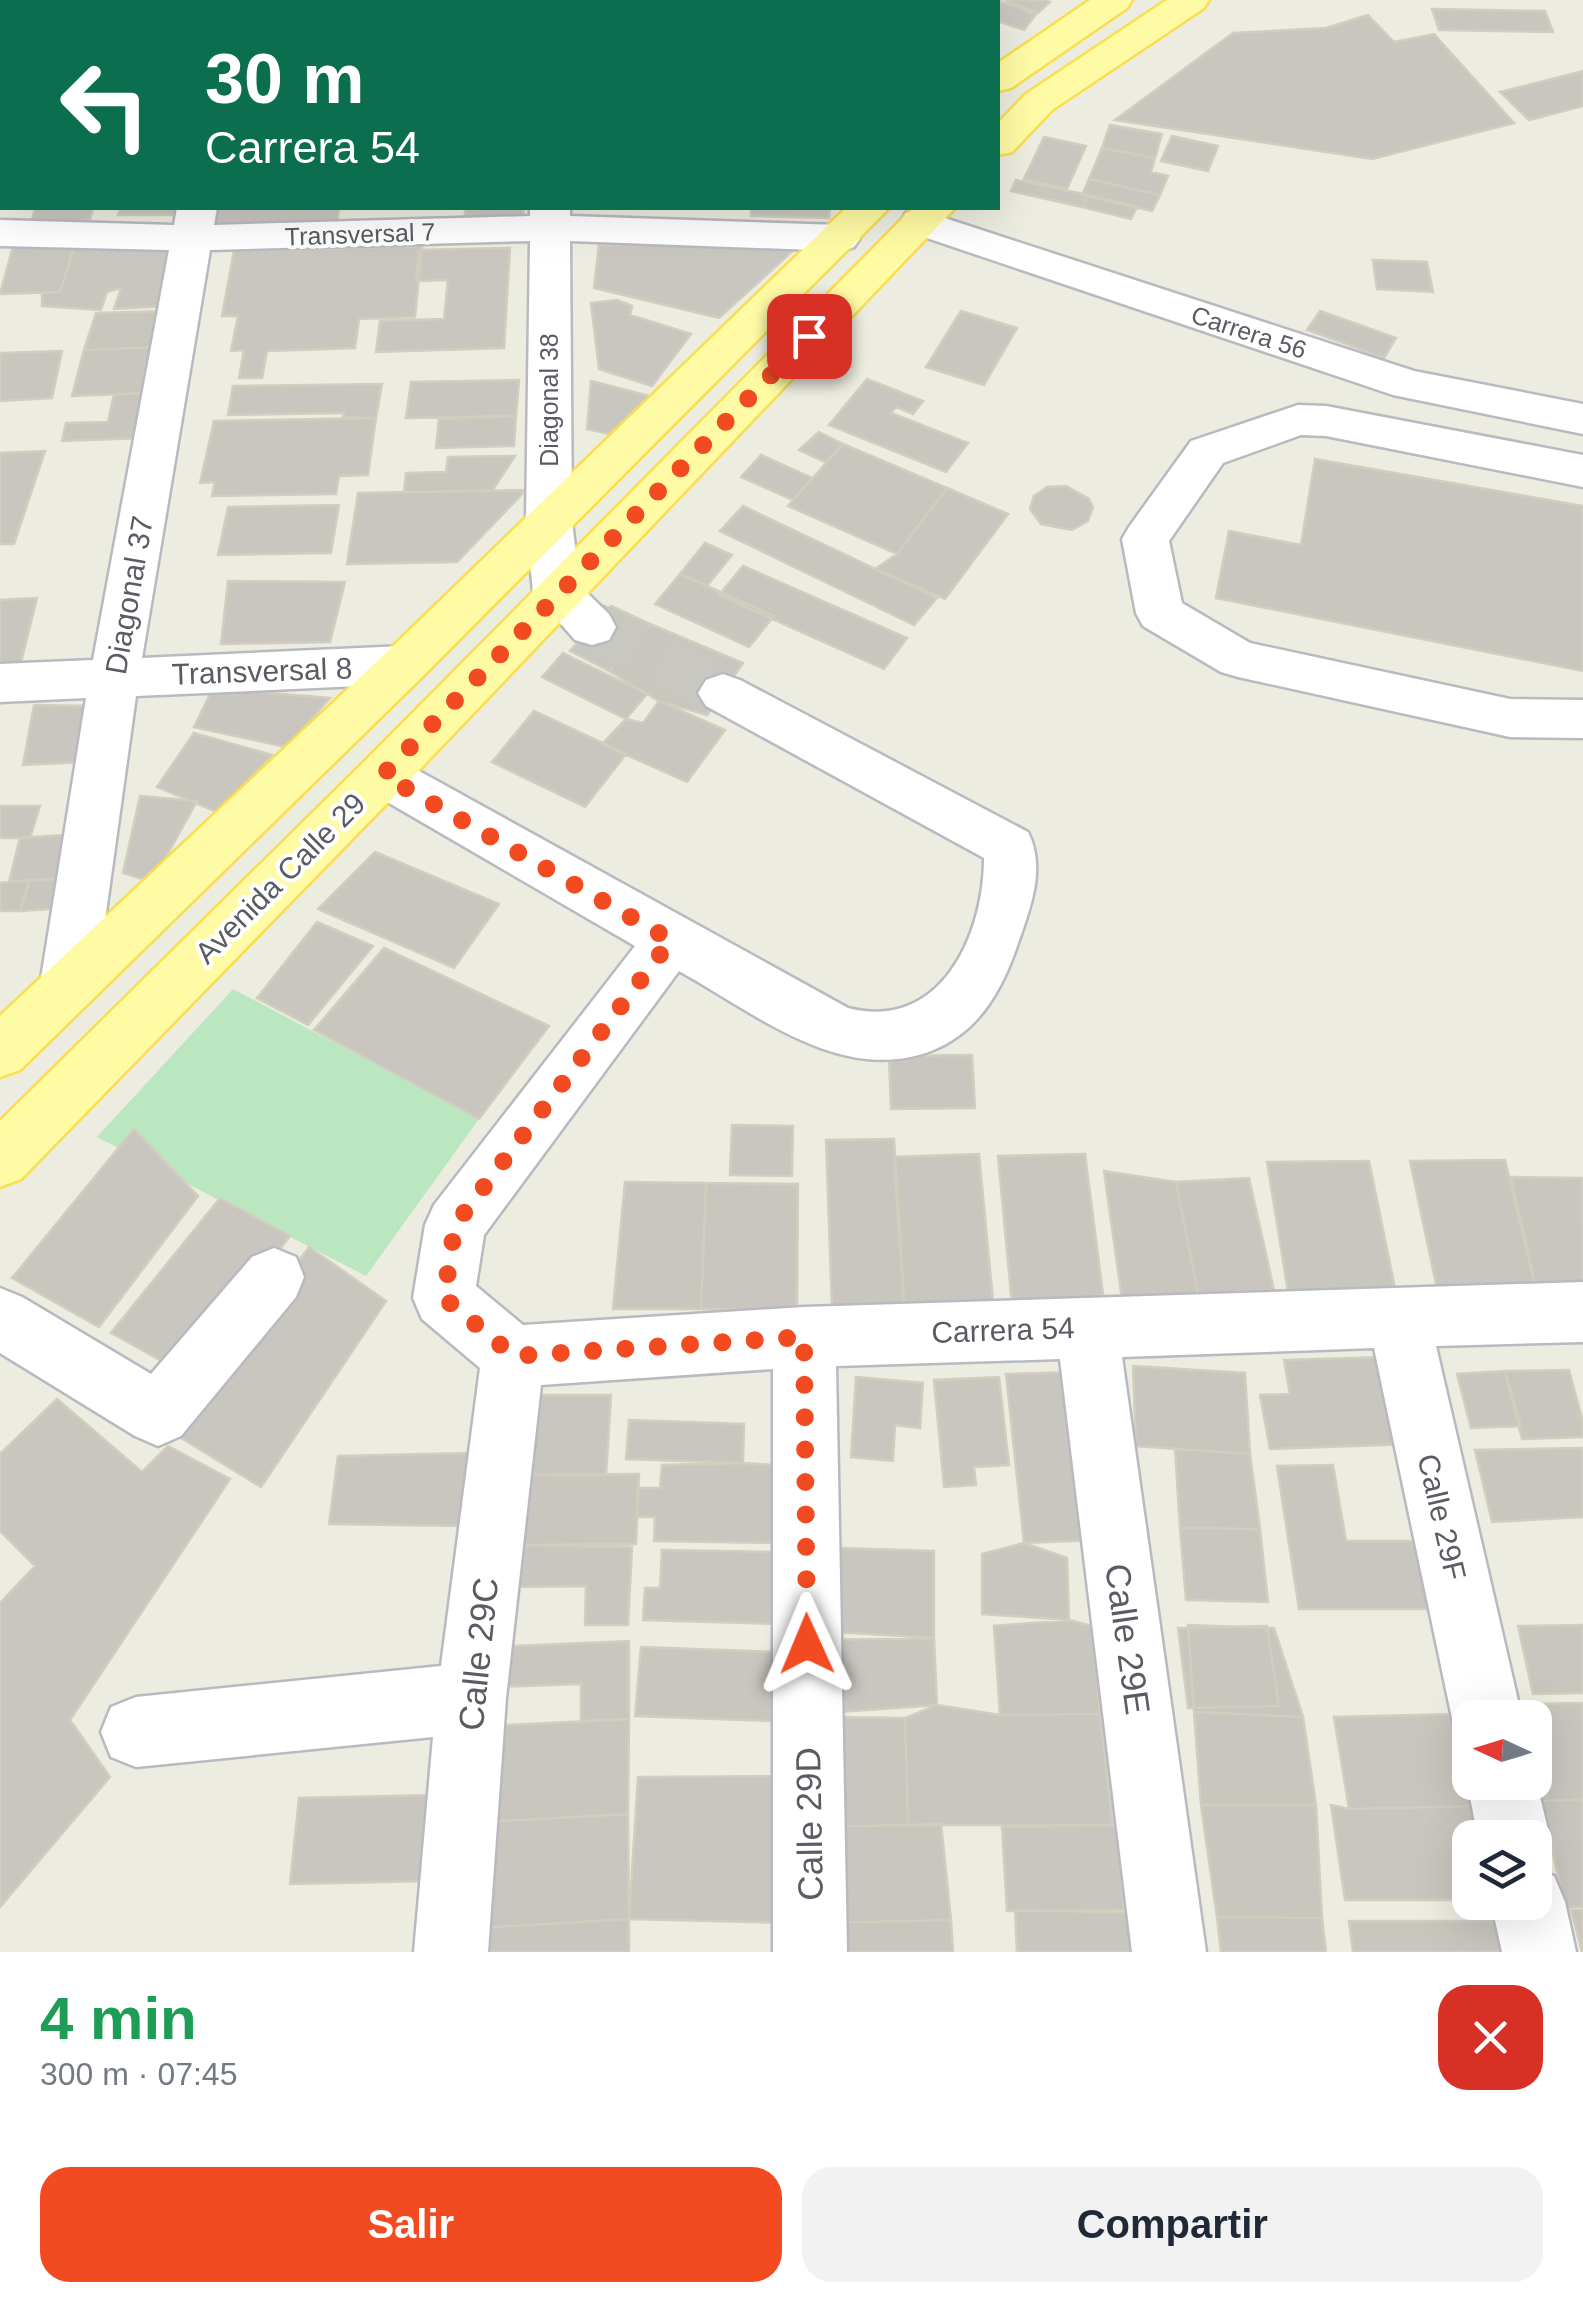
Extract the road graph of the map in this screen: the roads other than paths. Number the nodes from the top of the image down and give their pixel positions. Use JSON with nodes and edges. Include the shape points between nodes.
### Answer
{"nodes":[{"id":1,"x":1191,"y":0,"type":"edge"},
{"id":2,"x":1106,"y":3,"type":"edge"},
{"id":3,"x":1000,"y":79,"type":"edge"},
{"id":4,"x":1000,"y":142,"type":"edge"},
{"id":5,"x":928,"y":215,"type":"edge"},
{"id":6,"x":550,"y":218,"type":"edge"},
{"id":7,"x":195,"y":223,"type":"edge"},
{"id":8,"x":854,"y":223,"type":"edge"},
{"id":9,"x":0,"y":233,"type":"edge"},
{"id":10,"x":1583,"y":418,"type":"edge"},
{"id":11,"x":1583,"y":471,"type":"edge"},
{"id":12,"x":549,"y":522,"type":"junction"},
{"id":13,"x":558,"y":592,"type":"junction"},
{"id":14,"x":592,"y":627,"type":"tunnel mouth"},
{"id":15,"x":404,"y":665,"type":"junction"},
{"id":16,"x":114,"y":677,"type":"junction"},
{"id":17,"x":0,"y":683,"type":"edge"},
{"id":18,"x":723,"y":693,"type":"tunnel mouth"},
{"id":19,"x":1583,"y":719,"type":"edge"},
{"id":20,"x":383,"y":775,"type":"junction"},
{"id":21,"x":671,"y":940,"type":"junction"},
{"id":22,"x":68,"y":984,"type":"junction"},
{"id":23,"x":0,"y":1052,"type":"edge"},
{"id":24,"x":0,"y":1160,"type":"edge"},
{"id":25,"x":274,"y":1277,"type":"dead end"},
{"id":26,"x":1583,"y":1312,"type":"edge"},
{"id":27,"x":1398,"y":1317,"type":"junction"},
{"id":28,"x":0,"y":1318,"type":"edge"},
{"id":29,"x":1086,"y":1326,"type":"junction"},
{"id":30,"x":804,"y":1337,"type":"junction"},
{"id":31,"x":514,"y":1356,"type":"junction"},
{"id":32,"x":472,"y":1698,"type":"junction"},
{"id":33,"x":1483,"y":1700,"type":"edge"},
{"id":34,"x":136,"y":1732,"type":"dead end"},
{"id":35,"x":1532,"y":1920,"type":"edge"},
{"id":36,"x":451,"y":1952,"type":"edge"},
{"id":37,"x":810,"y":1952,"type":"edge"},
{"id":38,"x":1169,"y":1952,"type":"edge"},
{"id":39,"x":1539,"y":1952,"type":"edge"}],
"edges":[{"from":1,"to":4,"type":"main road","via":[[1039,102]]},
{"from":2,"to":3,"type":"main road"},
{"from":5,"to":10,"type":"street","name":"Carrera 56","via":[[1408,385]]},
{"from":5,"to":13,"type":"main road","name":"Avenida Calle 29"},
{"from":6,"to":7,"type":"street","name":"Transversal 7"},
{"from":6,"to":8,"type":"street","name":"Transversal 7"},
{"from":6,"to":12,"type":"street","name":"Diagonal 38"},
{"from":7,"to":9,"type":"street","name":"Transversal 7"},
{"from":7,"to":16,"type":"street","name":"Diagonal 37"},
{"from":8,"to":12,"type":"main road"},
{"from":11,"to":19,"type":"street","via":[[1298,420],[1207,452],[1145,539],[1160,612],[1238,658],[1510,718]]},
{"from":12,"to":13,"type":"street","name":"Diagonal 38"},
{"from":12,"to":15,"type":"main road"},
{"from":13,"to":14,"type":"street"},
{"from":13,"to":20,"type":"main road","name":"Avenida Calle 29"},
{"from":15,"to":16,"type":"street","name":"Transversal 8"},
{"from":15,"to":22,"type":"main road"},
{"from":16,"to":17,"type":"street","name":"Transversal 8"},
{"from":16,"to":22,"type":"street","name":"Diagonal 37"},
{"from":18,"to":21,"type":"street","via":[[1009,847],[1013,874],[978,979],[954,1010],[920,1031],[878,1038],[837,1028]]},
{"from":20,"to":21,"type":"street"},
{"from":20,"to":24,"type":"main road","name":"Avenida Calle 29"},
{"from":21,"to":31,"type":"street","via":[[455,1225],[444,1298]]},
{"from":22,"to":23,"type":"main road"},
{"from":25,"to":28,"type":"street","via":[[158,1414]]},
{"from":26,"to":27,"type":"street","name":"Carrera 54"},
{"from":27,"to":29,"type":"street","name":"Carrera 54"},
{"from":27,"to":33,"type":"street","name":"Calle 29F"},
{"from":29,"to":30,"type":"street","name":"Carrera 54"},
{"from":29,"to":38,"type":"street","name":"Calle 29E"},
{"from":30,"to":31,"type":"street","name":"Carrera 54"},
{"from":30,"to":37,"type":"street","name":"Calle 29D"},
{"from":31,"to":32,"type":"street","name":"Calle 29C"},
{"from":32,"to":34,"type":"street"},
{"from":32,"to":36,"type":"street","name":"Calle 29C"},
{"from":35,"to":39,"type":"street"}]}
